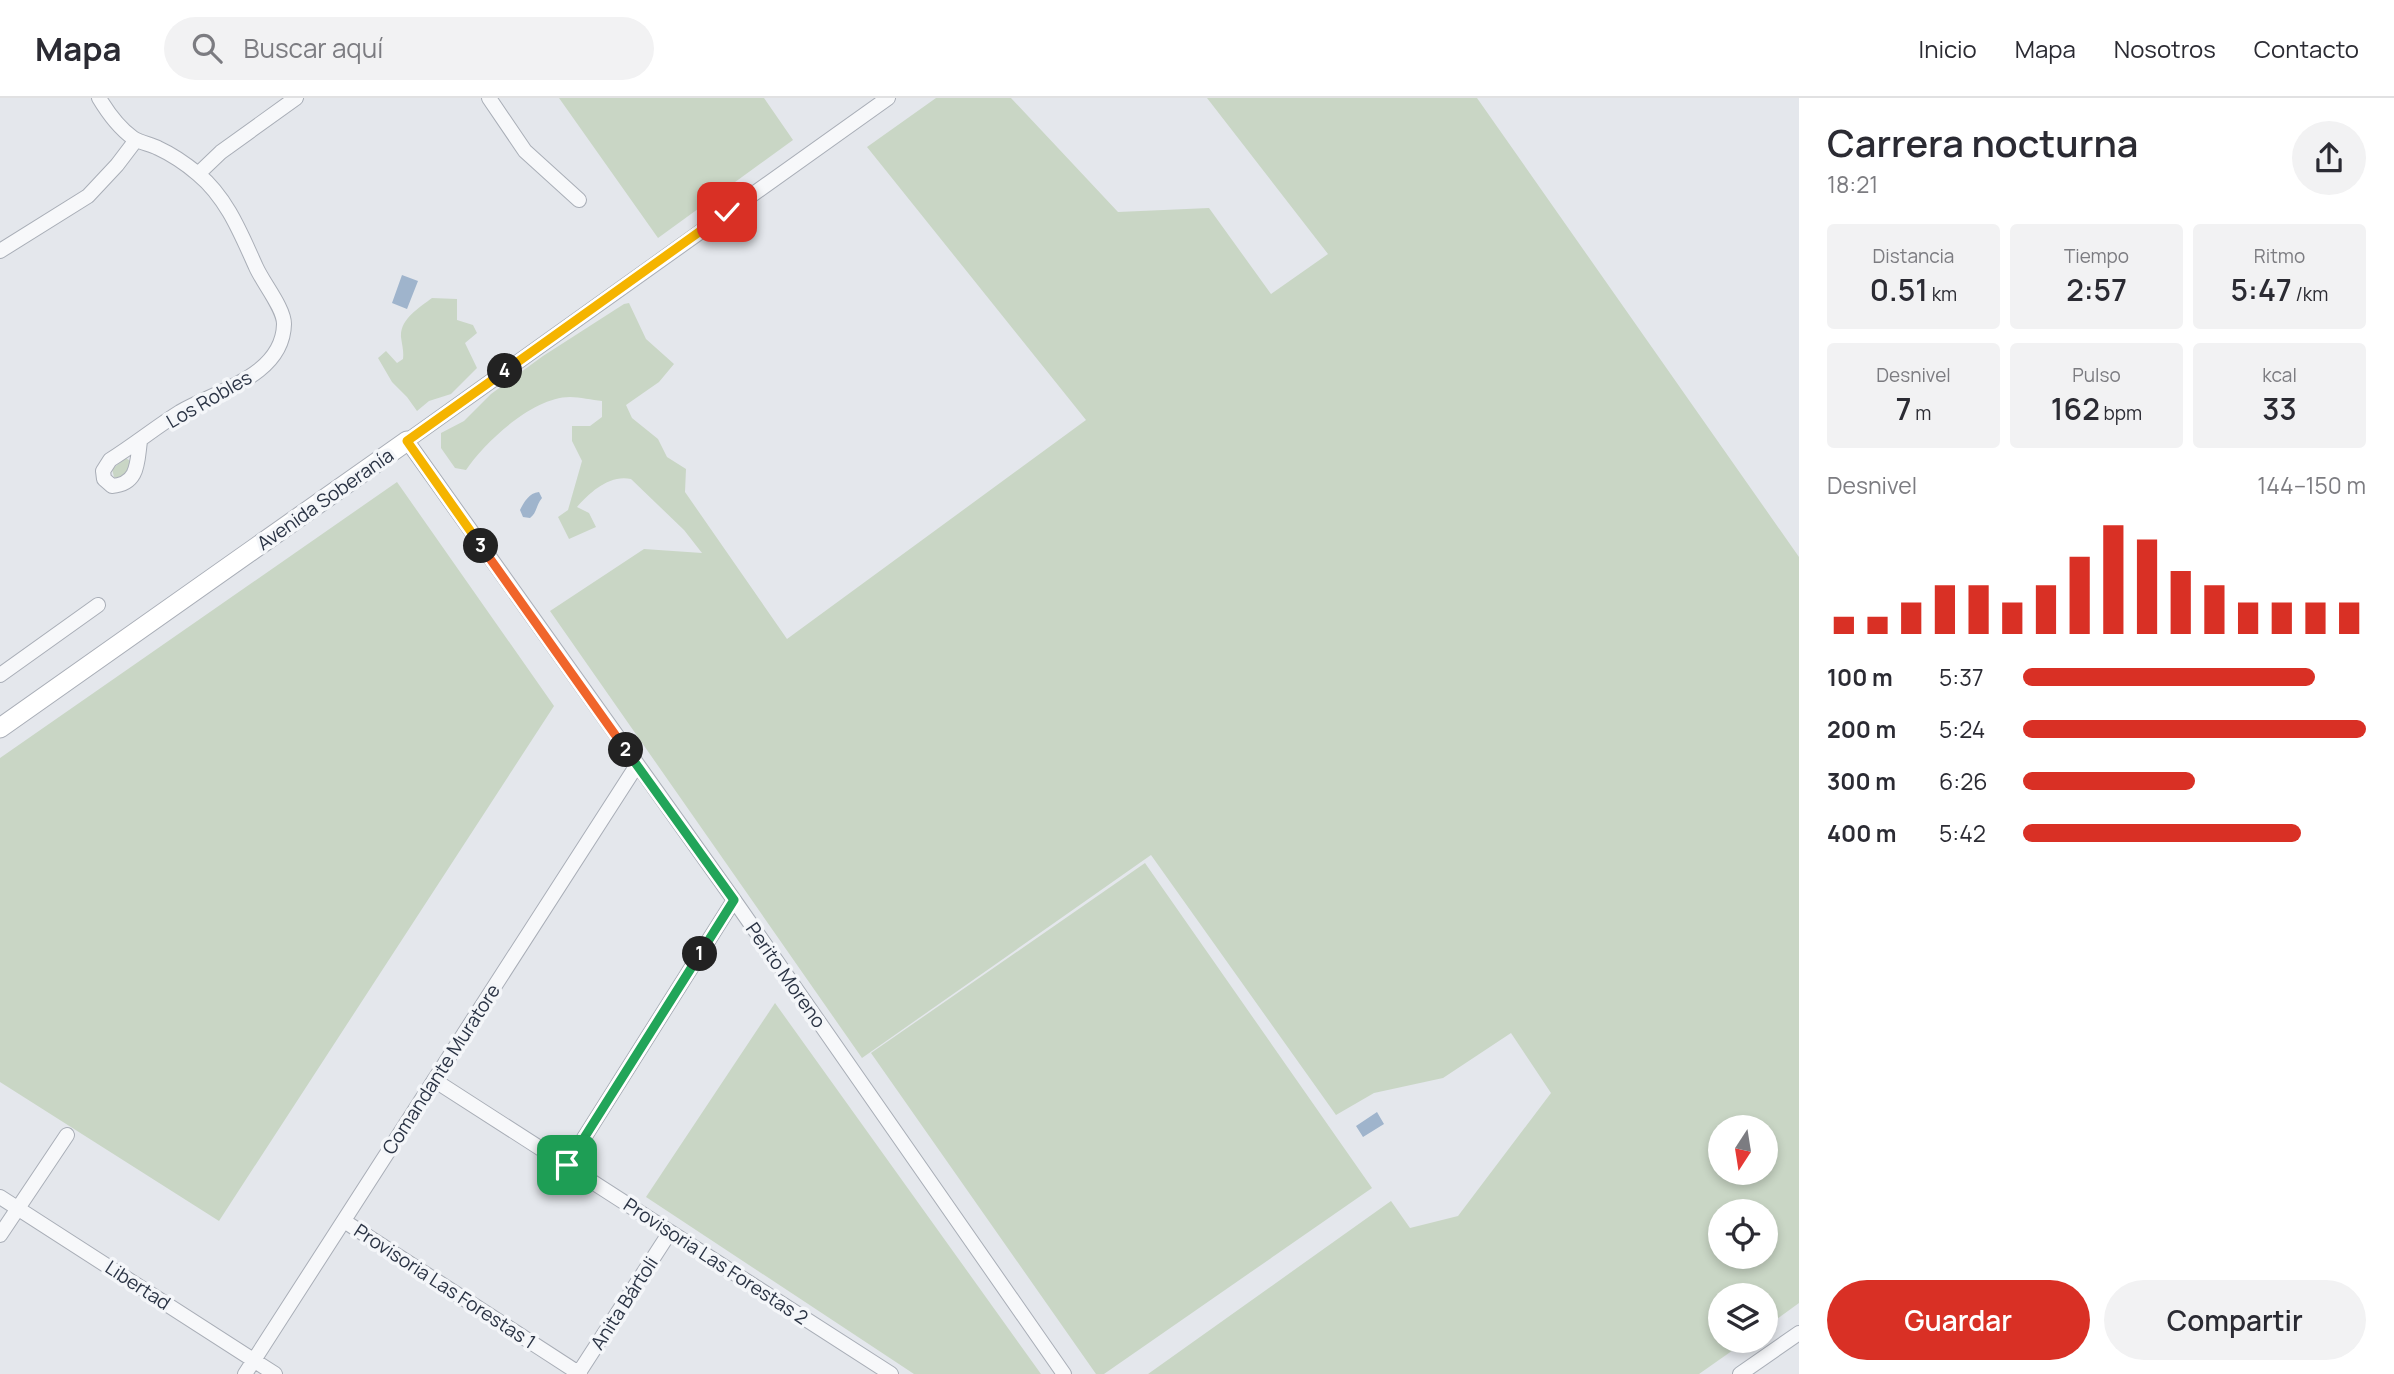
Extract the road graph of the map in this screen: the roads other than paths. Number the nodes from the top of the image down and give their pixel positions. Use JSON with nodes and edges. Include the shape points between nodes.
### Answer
{"nodes":[{"id":1,"x":99,"y":98,"type":"edge"},
{"id":2,"x":296,"y":98,"type":"edge"},
{"id":3,"x":489,"y":98,"type":"edge"},
{"id":4,"x":888,"y":98,"type":"edge"},
{"id":5,"x":135,"y":140,"type":"junction"},
{"id":6,"x":198,"y":174,"type":"junction"},
{"id":7,"x":579,"y":200,"type":"dead end"},
{"id":8,"x":0,"y":251,"type":"edge"},
{"id":9,"x":140,"y":441,"type":"dead end"},
{"id":10,"x":407,"y":441,"type":"junction"},
{"id":11,"x":98,"y":605,"type":"dead end"},
{"id":12,"x":0,"y":675,"type":"edge"},
{"id":13,"x":0,"y":728,"type":"edge"},
{"id":14,"x":636,"y":765,"type":"junction"},
{"id":15,"x":734,"y":900,"type":"junction"},
{"id":16,"x":434,"y":1080,"type":"junction"},
{"id":17,"x":67,"y":1135,"type":"dead end"},
{"id":18,"x":567,"y":1165,"type":"junction"},
{"id":19,"x":0,"y":1197,"type":"edge"},
{"id":20,"x":18,"y":1208,"type":"junction"},
{"id":21,"x":344,"y":1221,"type":"junction"},
{"id":22,"x":670,"y":1232,"type":"junction"},
{"id":23,"x":0,"y":1235,"type":"edge"},
{"id":24,"x":1799,"y":1333,"type":"edge"},
{"id":25,"x":254,"y":1360,"type":"junction"},
{"id":26,"x":245,"y":1374,"type":"edge"},
{"id":27,"x":275,"y":1374,"type":"edge"},
{"id":28,"x":579,"y":1374,"type":"edge"},
{"id":29,"x":891,"y":1374,"type":"edge"},
{"id":30,"x":1064,"y":1374,"type":"edge"},
{"id":31,"x":1740,"y":1374,"type":"edge"}],
"edges":[{"from":1,"to":5,"type":"street"},
{"from":2,"to":6,"type":"street"},
{"from":3,"to":7,"type":"street","via":[[525,151]]},
{"from":4,"to":10,"type":"street","name":"Avenida Soberanía"},
{"from":5,"to":6,"type":"street","via":[[158,148]]},
{"from":5,"to":8,"type":"street","via":[[88,196]]},
{"from":6,"to":9,"type":"street","name":"Los Robles","via":[[223,201],[282,313],[281,340],[256,372],[180,412]]},
{"from":10,"to":13,"type":"street","name":"Avenida Soberanía"},
{"from":10,"to":14,"type":"street","name":"Perito Moreno"},
{"from":11,"to":12,"type":"street"},
{"from":14,"to":15,"type":"street","name":"Perito Moreno"},
{"from":14,"to":16,"type":"street","name":"Comandante Muratore"},
{"from":15,"to":18,"type":"street"},
{"from":15,"to":30,"type":"street","name":"Perito Moreno"},
{"from":16,"to":18,"type":"street","name":"Provisoria Las Forestas 2"},
{"from":16,"to":21,"type":"street","name":"Comandante Muratore"},
{"from":17,"to":20,"type":"street"},
{"from":18,"to":22,"type":"street","name":"Provisoria Las Forestas 2"},
{"from":19,"to":20,"type":"street","name":"Libertad"},
{"from":20,"to":23,"type":"street"},
{"from":20,"to":25,"type":"street","name":"Libertad"},
{"from":21,"to":25,"type":"street","name":"Comandante Muratore"},
{"from":21,"to":28,"type":"street","name":"Provisoria Las Forestas 1"},
{"from":22,"to":28,"type":"street","name":"Anita Bártoli"},
{"from":22,"to":29,"type":"street","name":"Provisoria Las Forestas 2"},
{"from":24,"to":31,"type":"street"},
{"from":25,"to":26,"type":"street","name":"Comandante Muratore"},
{"from":25,"to":27,"type":"street","name":"Libertad"}]}
